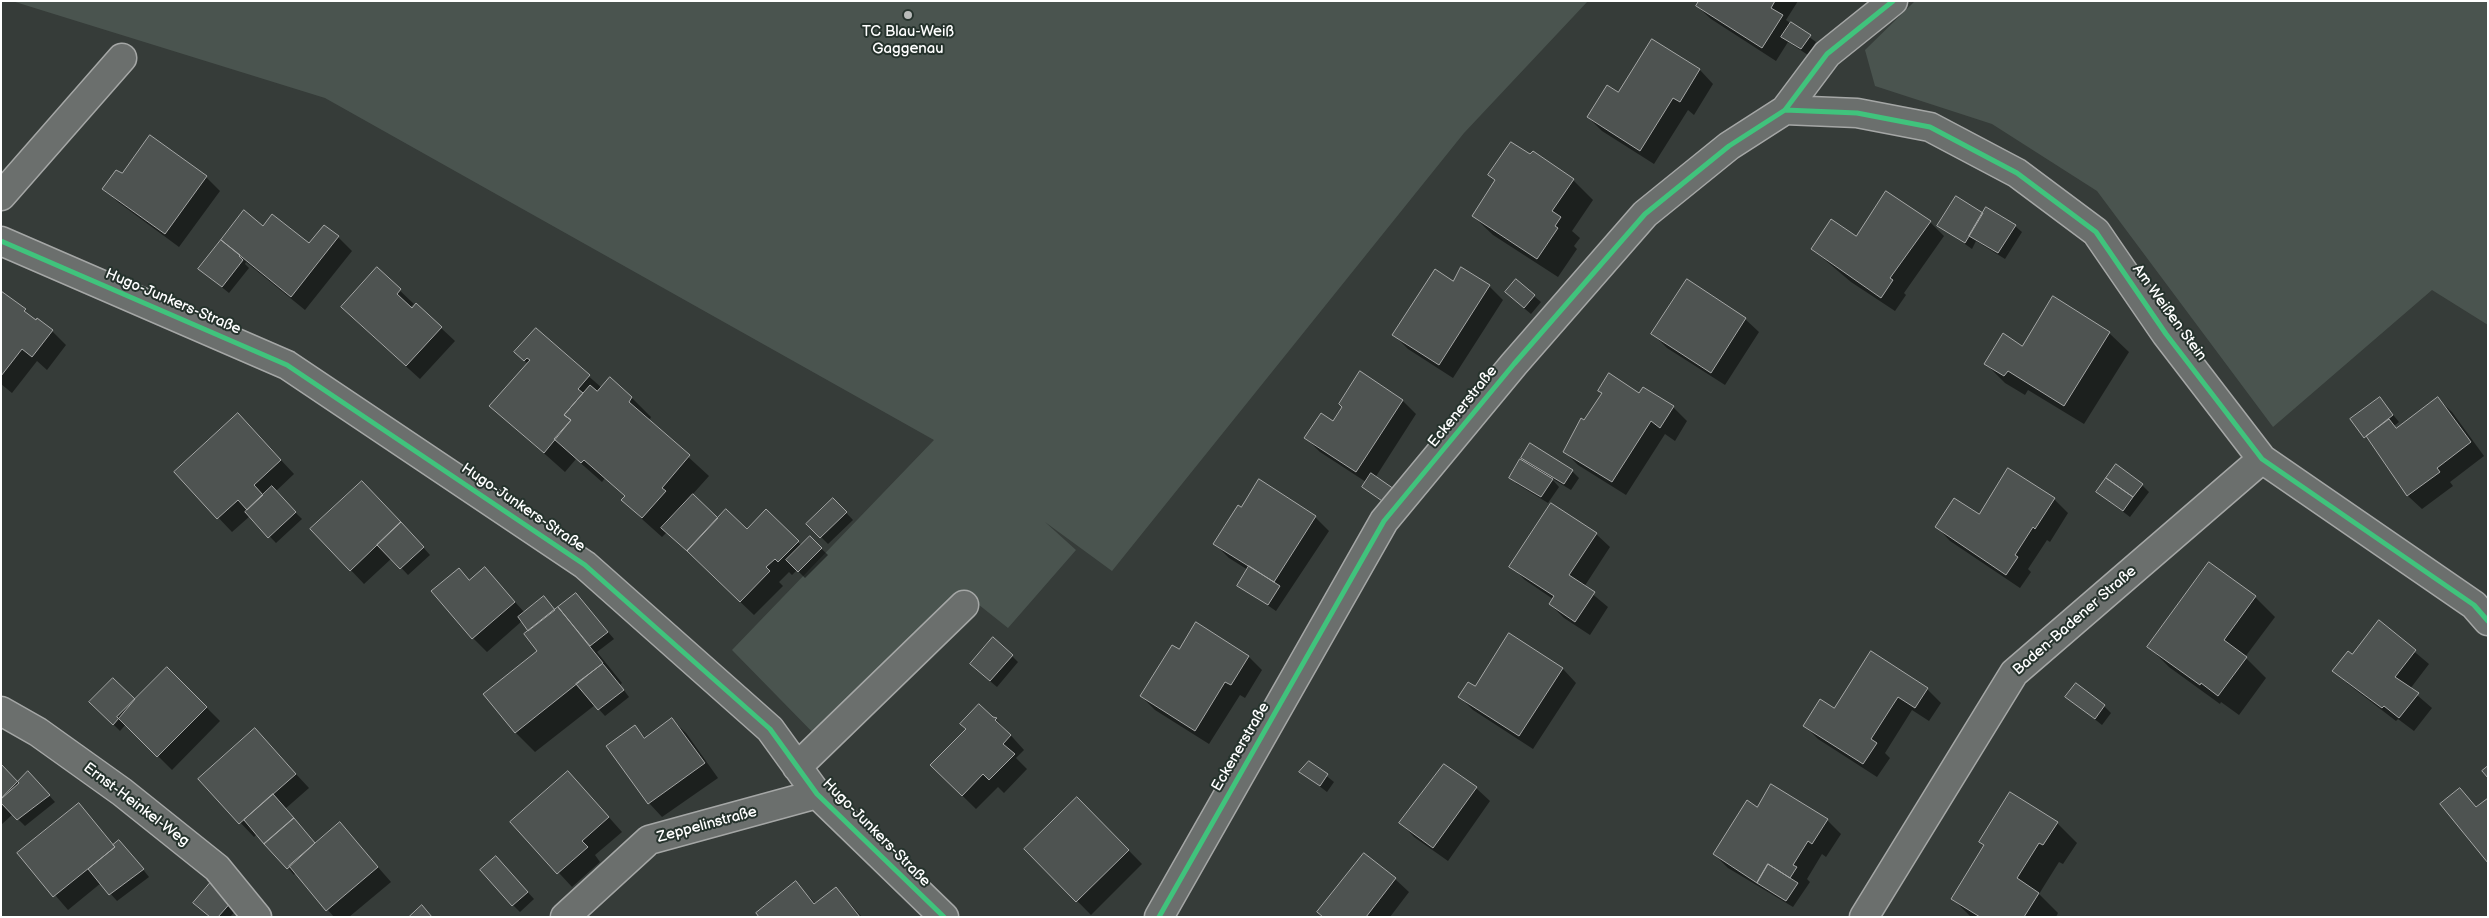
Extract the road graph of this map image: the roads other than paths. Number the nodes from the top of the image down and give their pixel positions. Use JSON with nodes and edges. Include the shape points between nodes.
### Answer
{"nodes":[{"id":1,"x":1893,"y":1,"type":"edge"},
{"id":2,"x":122,"y":58,"type":"dead end"},
{"id":3,"x":1785,"y":110,"type":"junction"},
{"id":4,"x":1,"y":196,"type":"edge"},
{"id":5,"x":1,"y":241,"type":"edge"},
{"id":6,"x":2262,"y":459,"type":"junction"},
{"id":7,"x":964,"y":604,"type":"dead end"},
{"id":8,"x":2488,"y":621,"type":"edge"},
{"id":9,"x":1,"y":711,"type":"edge"},
{"id":10,"x":797,"y":767,"type":"junction"},
{"id":11,"x":817,"y":794,"type":"junction"},
{"id":12,"x":257,"y":917,"type":"edge"},
{"id":13,"x":565,"y":917,"type":"edge"},
{"id":14,"x":944,"y":917,"type":"edge"},
{"id":15,"x":1159,"y":917,"type":"edge"},
{"id":16,"x":1864,"y":917,"type":"edge"}],
"edges":[{"from":1,"to":3,"type":"street","name":"Eckenerstraße","via":[[1828,54]]},
{"from":2,"to":4,"type":"street"},
{"from":3,"to":6,"type":"street","name":"Am Weißen Stein","via":[[1857,113],[1930,127],[2017,174],[2096,232],[2166,334]]},
{"from":3,"to":15,"type":"street","name":"Eckenerstraße","via":[[1730,146],[1645,214],[1514,364],[1384,522]]},
{"from":5,"to":10,"type":"street","name":"Hugo-Junkers-Straße","via":[[288,364],[585,565],[770,729]]},
{"from":6,"to":8,"type":"street","name":"Am Weißen Stein","via":[[2474,605]]},
{"from":6,"to":16,"type":"street","name":"Baden-Badener Straße","via":[[2014,673]]},
{"from":7,"to":10,"type":"street"},
{"from":9,"to":12,"type":"street","name":"Ernst-Heinkel-Weg","via":[[38,732],[122,792],[210,862]]},
{"from":10,"to":11,"type":"street","name":"Hugo-Junkers-Straße"},
{"from":11,"to":13,"type":"street","name":"Zeppelinstraße","via":[[649,840]]},
{"from":11,"to":14,"type":"street","name":"Hugo-Junkers-Straße"}]}
